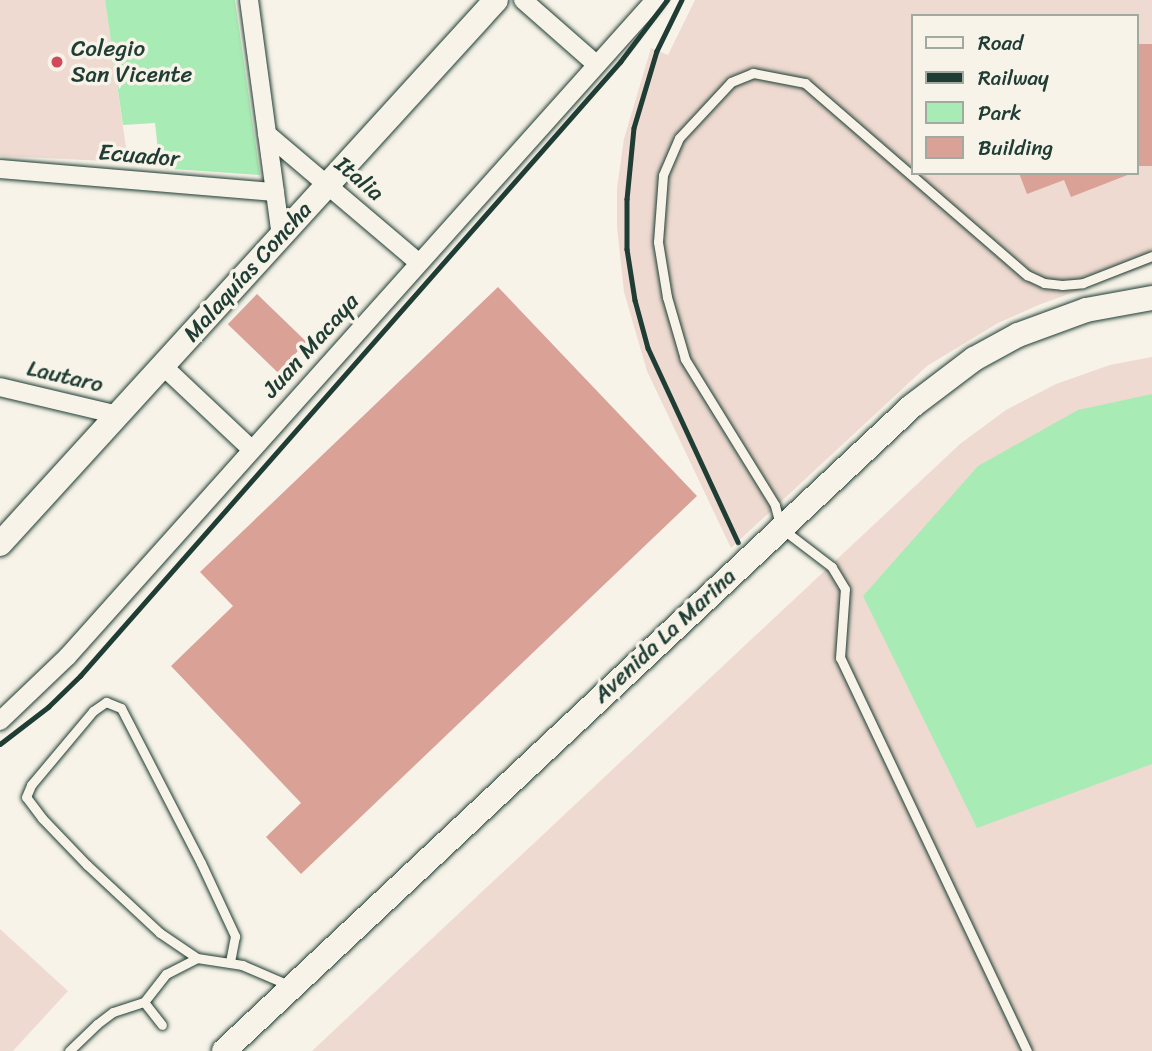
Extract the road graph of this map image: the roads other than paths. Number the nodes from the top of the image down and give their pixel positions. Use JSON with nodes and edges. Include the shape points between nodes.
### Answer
{"nodes":[{"id":1,"x":249,"y":0,"type":"edge"},
{"id":2,"x":496,"y":0,"type":"edge"},
{"id":3,"x":523,"y":0,"type":"edge"},
{"id":4,"x":655,"y":0,"type":"edge"},
{"id":5,"x":597,"y":65,"type":"junction"},
{"id":6,"x":267,"y":134,"type":"junction"},
{"id":7,"x":0,"y":169,"type":"edge"},
{"id":8,"x":911,"y":175,"type":"edge"},
{"id":9,"x":911,"y":175,"type":"edge"},
{"id":10,"x":328,"y":185,"type":"junction"},
{"id":11,"x":275,"y":192,"type":"junction"},
{"id":12,"x":281,"y":236,"type":"junction"},
{"id":13,"x":1152,"y":256,"type":"edge"},
{"id":14,"x":418,"y":262,"type":"junction"},
{"id":15,"x":1152,"y":298,"type":"edge"},
{"id":16,"x":163,"y":366,"type":"junction"},
{"id":17,"x":0,"y":387,"type":"edge"},
{"id":18,"x":118,"y":415,"type":"junction"},
{"id":19,"x":251,"y":449,"type":"junction"},
{"id":20,"x":781,"y":528,"type":"junction"},
{"id":21,"x":0,"y":544,"type":"edge"},
{"id":22,"x":0,"y":722,"type":"edge"},
{"id":23,"x":197,"y":958,"type":"junction"},
{"id":24,"x":230,"y":962,"type":"junction"},
{"id":25,"x":292,"y":986,"type":"junction"},
{"id":26,"x":144,"y":1002,"type":"junction"},
{"id":27,"x":162,"y":1025,"type":"dead end"},
{"id":28,"x":69,"y":1051,"type":"edge"},
{"id":29,"x":224,"y":1051,"type":"edge"},
{"id":30,"x":1027,"y":1051,"type":"edge"}],
"edges":[{"from":1,"to":6,"type":"street"},
{"from":2,"to":10,"type":"main road","name":"Malaquías Concha"},
{"from":3,"to":5,"type":"street"},
{"from":4,"to":5,"type":"street","name":"Juan Macaya"},
{"from":5,"to":14,"type":"street","name":"Juan Macaya"},
{"from":6,"to":10,"type":"street","name":"Italia"},
{"from":6,"to":11,"type":"street"},
{"from":7,"to":11,"type":"street","name":"Ecuador"},
{"from":8,"to":13,"type":"lane","via":[[1027,275],[1044,283],[1083,283]]},
{"from":9,"to":20,"type":"lane","via":[[805,83],[753,73],[731,82],[679,138],[663,175],[658,242],[667,297],[685,359],[775,505]]},
{"from":10,"to":12,"type":"main road","name":"Malaquías Concha"},
{"from":10,"to":14,"type":"street","name":"Italia"},
{"from":11,"to":12,"type":"street"},
{"from":12,"to":16,"type":"main road","name":"Malaquías Concha"},
{"from":14,"to":19,"type":"street","name":"Juan Macaya"},
{"from":15,"to":20,"type":"main road","name":"Avenida La Marina","via":[[1062,317],[974,359],[897,419]]},
{"from":16,"to":18,"type":"main road","name":"Malaquías Concha"},
{"from":16,"to":19,"type":"street"},
{"from":17,"to":18,"type":"street","name":"Lautaro"},
{"from":18,"to":21,"type":"main road","name":"Malaquías Concha"},
{"from":19,"to":22,"type":"street","name":"Juan Macaya","via":[[53,673]]},
{"from":20,"to":25,"type":"main road","name":"Avenida La Marina"},
{"from":20,"to":30,"type":"lane","via":[[832,567],[845,589],[840,658]]},
{"from":23,"to":24,"type":"lane"},
{"from":23,"to":24,"type":"lane","via":[[160,933],[87,865],[26,797],[31,785],[106,702],[121,708],[201,863],[235,936]]},
{"from":23,"to":26,"type":"lane","via":[[166,974]]},
{"from":24,"to":25,"type":"lane"},
{"from":25,"to":29,"type":"main road","name":"Avenida La Marina"},
{"from":26,"to":27,"type":"lane"},
{"from":26,"to":28,"type":"lane","via":[[113,1012]]}]}
